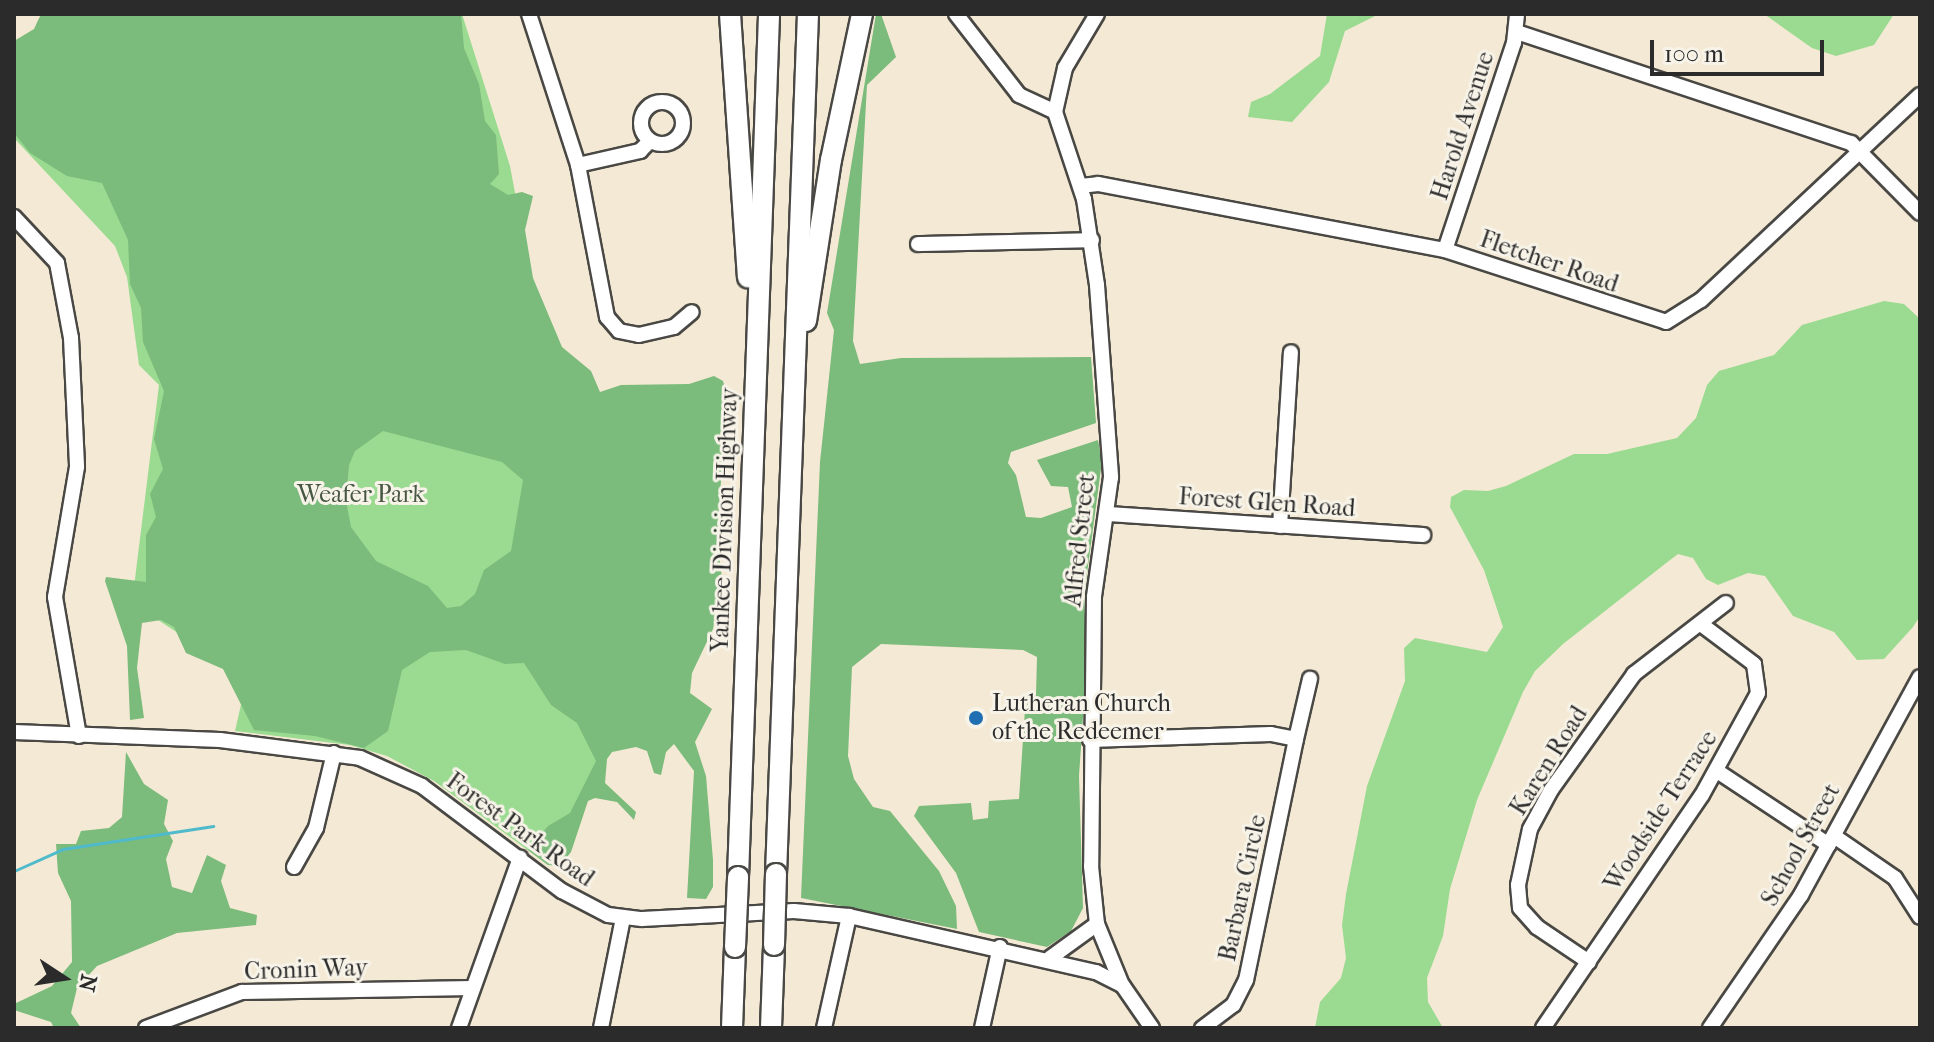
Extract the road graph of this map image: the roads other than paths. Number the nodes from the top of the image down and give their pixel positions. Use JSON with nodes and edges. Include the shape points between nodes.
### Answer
{"nodes":[{"id":1,"x":529,"y":14,"type":"edge"},
{"id":2,"x":730,"y":14,"type":"edge"},
{"id":3,"x":769,"y":14,"type":"edge"},
{"id":4,"x":808,"y":14,"type":"edge"},
{"id":5,"x":862,"y":14,"type":"edge"},
{"id":6,"x":956,"y":14,"type":"edge"},
{"id":7,"x":1097,"y":14,"type":"edge"},
{"id":8,"x":1517,"y":14,"type":"edge"},
{"id":9,"x":1517,"y":32,"type":"junction"},
{"id":10,"x":1920,"y":95,"type":"edge"},
{"id":11,"x":1055,"y":112,"type":"junction"},
{"id":12,"x":650,"y":141,"type":"dead end"},
{"id":13,"x":1860,"y":151,"type":"junction"},
{"id":14,"x":578,"y":165,"type":"junction"},
{"id":15,"x":1080,"y":186,"type":"junction"},
{"id":16,"x":1920,"y":213,"type":"edge"},
{"id":17,"x":14,"y":217,"type":"edge"},
{"id":18,"x":1092,"y":240,"type":"junction"},
{"id":19,"x":918,"y":244,"type":"dead end"},
{"id":20,"x":1445,"y":250,"type":"junction"},
{"id":21,"x":692,"y":312,"type":"dead end"},
{"id":22,"x":1291,"y":352,"type":"dead end"},
{"id":23,"x":793,"y":408,"type":"junction"},
{"id":24,"x":754,"y":417,"type":"junction"},
{"id":25,"x":1108,"y":514,"type":"junction"},
{"id":26,"x":1280,"y":526,"type":"junction"},
{"id":27,"x":1423,"y":535,"type":"dead end"},
{"id":28,"x":1726,"y":603,"type":"dead end"},
{"id":29,"x":1702,"y":625,"type":"junction"},
{"id":30,"x":1920,"y":677,"type":"edge"},
{"id":31,"x":1310,"y":679,"type":"dead end"},
{"id":32,"x":14,"y":732,"type":"edge"},
{"id":33,"x":79,"y":736,"type":"junction"},
{"id":34,"x":1296,"y":739,"type":"junction"},
{"id":35,"x":1090,"y":740,"type":"junction"},
{"id":36,"x":334,"y":753,"type":"junction"},
{"id":37,"x":1717,"y":771,"type":"junction"},
{"id":38,"x":1832,"y":841,"type":"junction"},
{"id":39,"x":520,"y":858,"type":"junction"},
{"id":40,"x":294,"y":867,"type":"dead end"},
{"id":41,"x":849,"y":916,"type":"junction"},
{"id":42,"x":1920,"y":917,"type":"edge"},
{"id":43,"x":623,"y":918,"type":"junction"},
{"id":44,"x":1097,"y":924,"type":"junction"},
{"id":45,"x":1000,"y":947,"type":"junction"},
{"id":46,"x":1050,"y":958,"type":"junction"},
{"id":47,"x":1589,"y":962,"type":"junction"},
{"id":48,"x":1123,"y":986,"type":"junction"},
{"id":49,"x":473,"y":988,"type":"junction"},
{"id":50,"x":146,"y":1028,"type":"edge"},
{"id":51,"x":459,"y":1028,"type":"edge"},
{"id":52,"x":601,"y":1028,"type":"edge"},
{"id":53,"x":732,"y":1028,"type":"edge"},
{"id":54,"x":771,"y":1028,"type":"edge"},
{"id":55,"x":824,"y":1028,"type":"edge"},
{"id":56,"x":982,"y":1028,"type":"edge"},
{"id":57,"x":1152,"y":1028,"type":"edge"},
{"id":58,"x":1202,"y":1028,"type":"edge"},
{"id":59,"x":1543,"y":1028,"type":"edge"},
{"id":60,"x":1710,"y":1028,"type":"edge"}],
"edges":[{"from":1,"to":14,"type":"street"},
{"from":2,"to":24,"type":"highway"},
{"from":3,"to":24,"type":"highway","name":"Yankee Division Highway"},
{"from":4,"to":23,"type":"highway"},
{"from":5,"to":23,"type":"highway","via":[[831,160]]},
{"from":6,"to":11,"type":"street","via":[[1019,95]]},
{"from":7,"to":11,"type":"street","via":[[1065,68]]},
{"from":8,"to":9,"type":"street","name":"Harold Avenue"},
{"from":9,"to":13,"type":"street","via":[[1849,142]]},
{"from":9,"to":20,"type":"street","name":"Harold Avenue"},
{"from":10,"to":13,"type":"street","name":"Fletcher Road"},
{"from":11,"to":15,"type":"street","name":"Alfred Street"},
{"from":12,"to":14,"type":"street","via":[[640,151]]},
{"from":13,"to":16,"type":"street"},
{"from":13,"to":20,"type":"street","name":"Fletcher Road","via":[[1701,300],[1668,322]]},
{"from":14,"to":21,"type":"street","via":[[601,298],[611,322],[624,333],[644,335],[674,327]]},
{"from":15,"to":18,"type":"street","name":"Alfred Street"},
{"from":15,"to":20,"type":"street","name":"Fletcher Road","via":[[1098,184]]},
{"from":17,"to":33,"type":"street","via":[[43,242],[57,263],[71,338],[77,467],[55,597]]},
{"from":18,"to":19,"type":"street"},
{"from":18,"to":25,"type":"street","name":"Alfred Street","via":[[1111,466]]},
{"from":22,"to":26,"type":"street"},
{"from":23,"to":54,"type":"highway","bridge":true},
{"from":24,"to":53,"type":"highway","name":"Yankee Division Highway","bridge":true},
{"from":25,"to":26,"type":"street","name":"Forest Glen Road"},
{"from":25,"to":35,"type":"street","name":"Alfred Street","via":[[1094,597]]},
{"from":26,"to":27,"type":"street","name":"Forest Glen Road"},
{"from":28,"to":29,"type":"street","name":"Karen Road"},
{"from":29,"to":37,"type":"street","name":"Woodside Terrace","via":[[1750,660],[1759,678],[1756,697]]},
{"from":29,"to":47,"type":"street","name":"Karen Road","via":[[1634,674],[1551,790],[1530,829],[1518,885],[1520,908],[1537,927]]},
{"from":30,"to":38,"type":"street","name":"School Street"},
{"from":31,"to":34,"type":"street","name":"Barbara Circle"},
{"from":32,"to":33,"type":"street","name":"Forest Park Road"},
{"from":33,"to":36,"type":"street","name":"Forest Park Road","via":[[199,738]]},
{"from":34,"to":35,"type":"street","via":[[1268,734]]},
{"from":34,"to":58,"type":"street","name":"Barbara Circle","via":[[1246,980],[1230,1009]]},
{"from":35,"to":44,"type":"street","name":"Alfred Street"},
{"from":36,"to":39,"type":"street","name":"Forest Park Road","via":[[382,765],[422,786]]},
{"from":36,"to":40,"type":"street","via":[[320,815]]},
{"from":37,"to":38,"type":"street"},
{"from":37,"to":47,"type":"street","name":"Woodside Terrace"},
{"from":38,"to":42,"type":"street","via":[[1895,878]]},
{"from":38,"to":60,"type":"street","name":"School Street","via":[[1788,917]]},
{"from":39,"to":43,"type":"street","name":"Forest Park Road","via":[[588,906]]},
{"from":39,"to":49,"type":"street"},
{"from":41,"to":43,"type":"street","name":"Forest Park Road","via":[[794,911]]},
{"from":41,"to":45,"type":"street","name":"Forest Park Road"},
{"from":41,"to":55,"type":"street"},
{"from":43,"to":52,"type":"street"},
{"from":44,"to":46,"type":"street"},
{"from":44,"to":48,"type":"street","name":"Alfred Street"},
{"from":45,"to":46,"type":"street","name":"Forest Park Road"},
{"from":45,"to":56,"type":"street"},
{"from":46,"to":48,"type":"street","name":"Forest Park Road"},
{"from":47,"to":59,"type":"street","name":"Woodside Terrace"},
{"from":48,"to":57,"type":"street"},
{"from":49,"to":50,"type":"street","name":"Cronin Way","via":[[242,992]]},
{"from":49,"to":51,"type":"street"}]}
